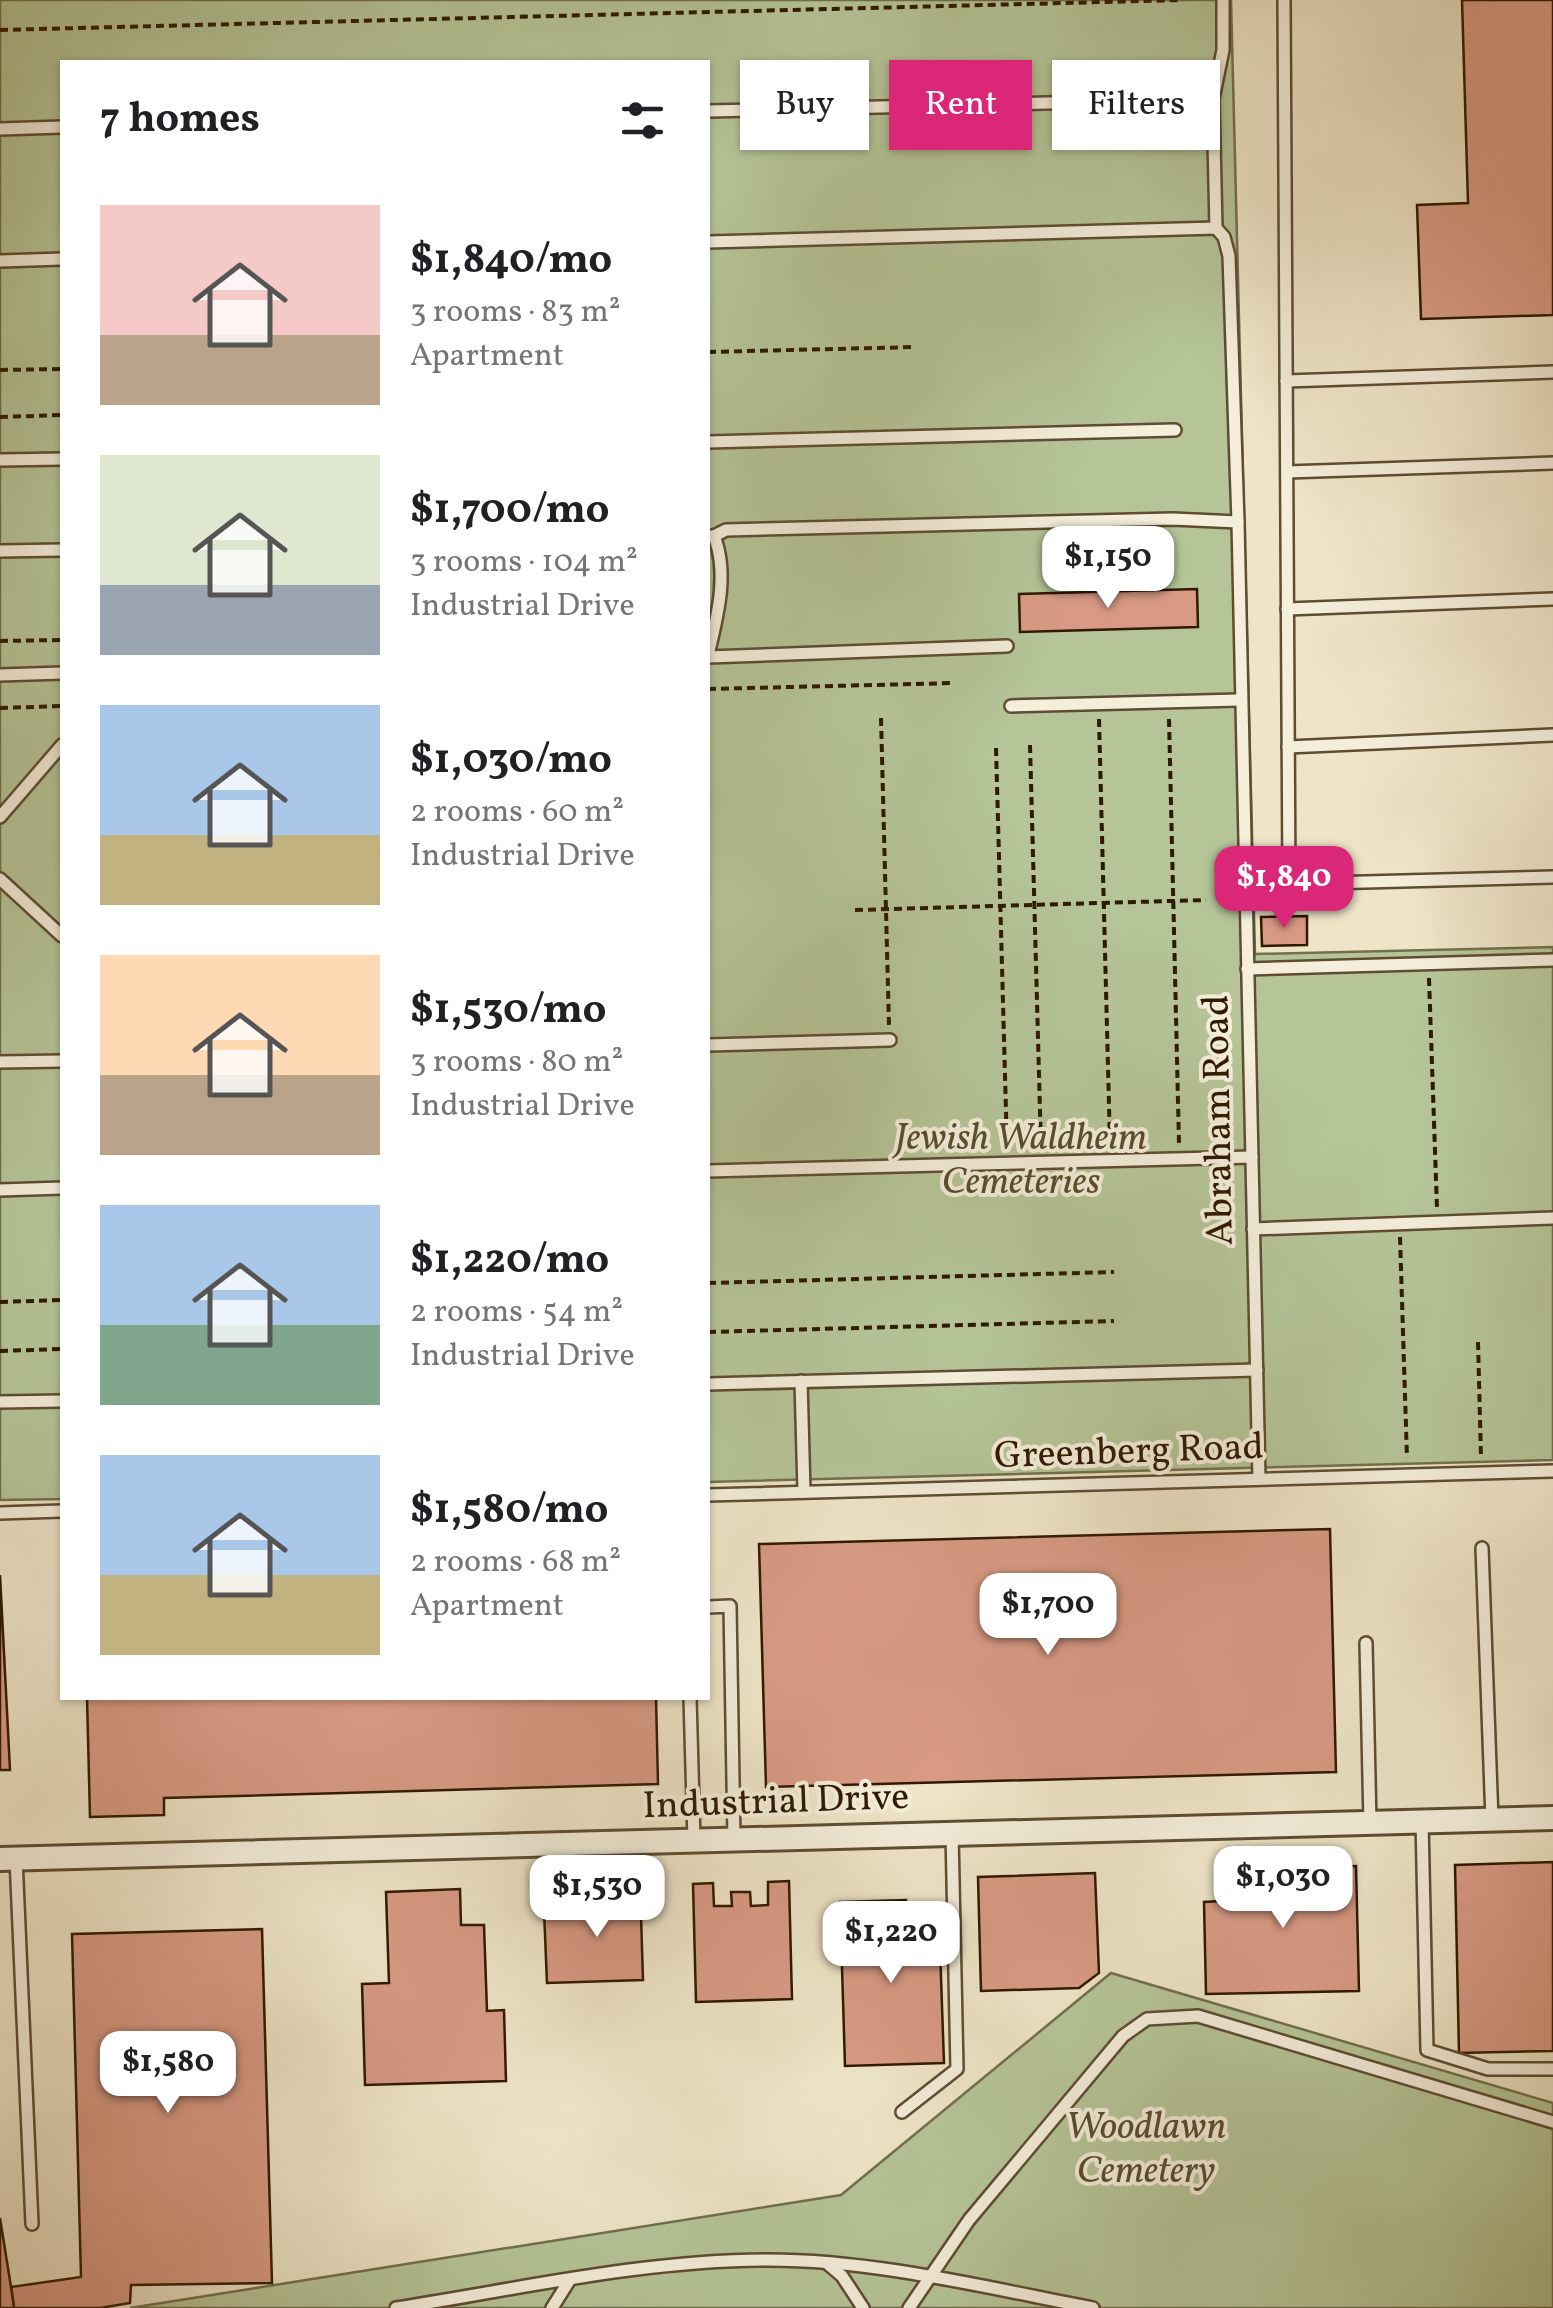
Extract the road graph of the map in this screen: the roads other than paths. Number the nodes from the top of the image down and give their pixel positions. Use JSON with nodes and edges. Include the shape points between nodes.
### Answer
{"nodes":[{"id":1,"x":1223,"y":0,"type":"edge"},
{"id":2,"x":1284,"y":0,"type":"edge"},
{"id":3,"x":1220,"y":65,"type":"edge"},
{"id":4,"x":1052,"y":103,"type":"edge"},
{"id":5,"x":710,"y":112,"type":"edge"},
{"id":6,"x":60,"y":127,"type":"edge"},
{"id":7,"x":0,"y":129,"type":"edge"},
{"id":8,"x":1214,"y":150,"type":"edge"},
{"id":9,"x":1216,"y":228,"type":"junction"},
{"id":10,"x":710,"y":242,"type":"edge"},
{"id":11,"x":60,"y":259,"type":"edge"},
{"id":12,"x":0,"y":261,"type":"edge"},
{"id":13,"x":1553,"y":372,"type":"edge"},
{"id":14,"x":1286,"y":381,"type":"junction"},
{"id":15,"x":1175,"y":430,"type":"dead end"},
{"id":16,"x":710,"y":442,"type":"edge"},
{"id":17,"x":60,"y":459,"type":"edge"},
{"id":18,"x":0,"y":460,"type":"edge"},
{"id":19,"x":1553,"y":463,"type":"edge"},
{"id":20,"x":1287,"y":472,"type":"junction"},
{"id":21,"x":1238,"y":522,"type":"junction"},
{"id":22,"x":710,"y":536,"type":"edge"},
{"id":23,"x":60,"y":550,"type":"edge"},
{"id":24,"x":0,"y":551,"type":"edge"},
{"id":25,"x":1553,"y":598,"type":"edge"},
{"id":26,"x":1287,"y":609,"type":"junction"},
{"id":27,"x":710,"y":645,"type":"edge"},
{"id":28,"x":1007,"y":646,"type":"dead end"},
{"id":29,"x":710,"y":656,"type":"edge"},
{"id":30,"x":60,"y":674,"type":"edge"},
{"id":31,"x":0,"y":675,"type":"edge"},
{"id":32,"x":1239,"y":700,"type":"junction"},
{"id":33,"x":1011,"y":706,"type":"dead end"},
{"id":34,"x":1553,"y":735,"type":"edge"},
{"id":35,"x":60,"y":747,"type":"edge"},
{"id":36,"x":1288,"y":747,"type":"junction"},
{"id":37,"x":0,"y":817,"type":"edge"},
{"id":38,"x":1553,"y":877,"type":"edge"},
{"id":39,"x":0,"y":879,"type":"edge"},
{"id":40,"x":60,"y":934,"type":"edge"},
{"id":41,"x":1553,"y":960,"type":"edge"},
{"id":42,"x":1247,"y":969,"type":"junction"},
{"id":43,"x":890,"y":1040,"type":"road end"},
{"id":44,"x":710,"y":1045,"type":"edge"},
{"id":45,"x":60,"y":1061,"type":"edge"},
{"id":46,"x":0,"y":1062,"type":"edge"},
{"id":47,"x":1252,"y":1157,"type":"junction"},
{"id":48,"x":710,"y":1171,"type":"edge"},
{"id":49,"x":60,"y":1188,"type":"edge"},
{"id":50,"x":0,"y":1190,"type":"edge"},
{"id":51,"x":1553,"y":1218,"type":"edge"},
{"id":52,"x":1253,"y":1229,"type":"junction"},
{"id":53,"x":1256,"y":1370,"type":"junction"},
{"id":54,"x":801,"y":1382,"type":"junction"},
{"id":55,"x":710,"y":1384,"type":"edge"},
{"id":56,"x":60,"y":1400,"type":"edge"},
{"id":57,"x":0,"y":1402,"type":"edge"},
{"id":58,"x":1553,"y":1471,"type":"edge"},
{"id":59,"x":1259,"y":1479,"type":"junction"},
{"id":60,"x":804,"y":1492,"type":"junction"},
{"id":61,"x":710,"y":1494,"type":"edge"},
{"id":62,"x":60,"y":1511,"type":"edge"},
{"id":63,"x":0,"y":1513,"type":"edge"},
{"id":64,"x":1482,"y":1548,"type":"dead end"},
{"id":65,"x":710,"y":1607,"type":"edge"},
{"id":66,"x":1366,"y":1643,"type":"dead end"},
{"id":67,"x":690,"y":1700,"type":"edge"},
{"id":68,"x":1553,"y":1818,"type":"edge"},
{"id":69,"x":1492,"y":1820,"type":"junction"},
{"id":70,"x":1422,"y":1821,"type":"junction"},
{"id":71,"x":1370,"y":1823,"type":"junction"},
{"id":72,"x":952,"y":1833,"type":"junction"},
{"id":73,"x":734,"y":1839,"type":"junction"},
{"id":74,"x":694,"y":1840,"type":"junction"},
{"id":75,"x":8,"y":1858,"type":"edge"},
{"id":76,"x":1553,"y":2070,"type":"edge"},
{"id":77,"x":902,"y":2112,"type":"dead end"},
{"id":78,"x":1553,"y":2122,"type":"edge"},
{"id":79,"x":32,"y":2224,"type":"dead end"},
{"id":80,"x":826,"y":2263,"type":"junction"},
{"id":81,"x":930,"y":2280,"type":"junction"},
{"id":82,"x":569,"y":2281,"type":"junction"},
{"id":83,"x":396,"y":2308,"type":"edge"},
{"id":84,"x":552,"y":2308,"type":"edge"},
{"id":85,"x":864,"y":2308,"type":"edge"},
{"id":86,"x":909,"y":2308,"type":"edge"},
{"id":87,"x":1094,"y":2308,"type":"edge"}],
"edges":[{"from":1,"to":3,"type":"lane","name":"Abraham Road"},
{"from":2,"to":14,"type":"lane"},
{"from":4,"to":5,"type":"lane"},
{"from":6,"to":7,"type":"lane"},
{"from":8,"to":9,"type":"lane","name":"Abraham Road"},
{"from":9,"to":10,"type":"lane"},
{"from":9,"to":21,"type":"lane","name":"Abraham Road","via":[[1229,256]]},
{"from":11,"to":12,"type":"lane"},
{"from":13,"to":14,"type":"lane"},
{"from":14,"to":20,"type":"lane"},
{"from":15,"to":16,"type":"lane"},
{"from":17,"to":18,"type":"lane"},
{"from":19,"to":20,"type":"lane"},
{"from":20,"to":26,"type":"lane"},
{"from":21,"to":22,"type":"lane","via":[[726,530]]},
{"from":21,"to":32,"type":"lane","name":"Abraham Road"},
{"from":22,"to":27,"type":"lane","via":[[721,585]]},
{"from":23,"to":24,"type":"lane"},
{"from":25,"to":26,"type":"lane"},
{"from":26,"to":36,"type":"lane"},
{"from":28,"to":29,"type":"lane"},
{"from":30,"to":31,"type":"lane"},
{"from":32,"to":33,"type":"lane"},
{"from":32,"to":42,"type":"lane","name":"Abraham Road"},
{"from":34,"to":36,"type":"lane"},
{"from":35,"to":37,"type":"lane"},
{"from":36,"to":38,"type":"lane","via":[[1288,884]]},
{"from":39,"to":40,"type":"lane"},
{"from":41,"to":42,"type":"lane"},
{"from":42,"to":47,"type":"lane","name":"Abraham Road"},
{"from":43,"to":44,"type":"lane"},
{"from":45,"to":46,"type":"lane"},
{"from":47,"to":48,"type":"lane"},
{"from":47,"to":52,"type":"lane","name":"Abraham Road"},
{"from":49,"to":50,"type":"lane"},
{"from":51,"to":52,"type":"lane"},
{"from":52,"to":53,"type":"lane","name":"Abraham Road"},
{"from":53,"to":54,"type":"lane"},
{"from":53,"to":59,"type":"lane","name":"Abraham Road"},
{"from":54,"to":55,"type":"lane"},
{"from":54,"to":60,"type":"lane"},
{"from":56,"to":57,"type":"lane"},
{"from":58,"to":59,"type":"lane","name":"Greenberg Road"},
{"from":59,"to":60,"type":"lane","name":"Greenberg Road"},
{"from":60,"to":61,"type":"lane","name":"Greenberg Road"},
{"from":62,"to":63,"type":"lane"},
{"from":64,"to":69,"type":"lane"},
{"from":65,"to":73,"type":"lane","via":[[730,1606]]},
{"from":66,"to":71,"type":"lane"},
{"from":67,"to":74,"type":"lane"},
{"from":68,"to":69,"type":"street","name":"Industrial Drive"},
{"from":69,"to":70,"type":"street","name":"Industrial Drive"},
{"from":70,"to":71,"type":"street","name":"Industrial Drive"},
{"from":70,"to":76,"type":"lane","via":[[1427,2050],[1488,2069]]},
{"from":71,"to":72,"type":"street","name":"Industrial Drive"},
{"from":72,"to":73,"type":"street","name":"Industrial Drive"},
{"from":72,"to":77,"type":"lane","via":[[958,2069]]},
{"from":73,"to":74,"type":"street","name":"Industrial Drive"},
{"from":74,"to":75,"type":"street","name":"Industrial Drive"},
{"from":75,"to":79,"type":"lane"},
{"from":78,"to":81,"type":"lane","via":[[1198,2016],[1148,2019],[1088,2074],[969,2220]]},
{"from":80,"to":81,"type":"lane"},
{"from":80,"to":82,"type":"lane","via":[[718,2262]]},
{"from":80,"to":85,"type":"lane"},
{"from":81,"to":86,"type":"lane"},
{"from":81,"to":87,"type":"lane"},
{"from":82,"to":83,"type":"lane"},
{"from":82,"to":84,"type":"lane"}]}
